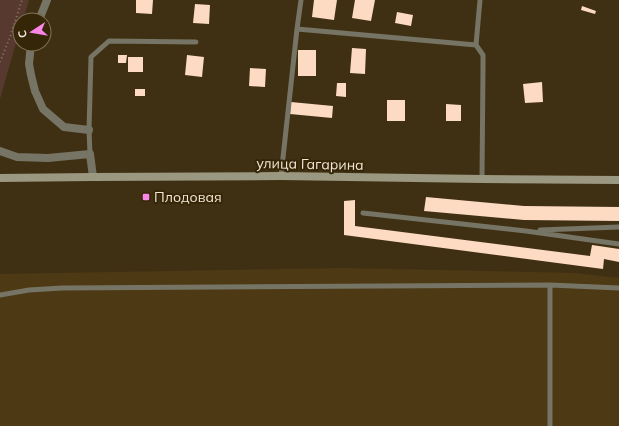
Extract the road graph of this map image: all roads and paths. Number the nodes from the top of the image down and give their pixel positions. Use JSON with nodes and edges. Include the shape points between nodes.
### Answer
{"nodes":[{"id":1,"x":22,"y":0,"type":"edge"},
{"id":2,"x":46,"y":0,"type":"edge"},
{"id":3,"x":301,"y":0,"type":"edge"},
{"id":4,"x":480,"y":0,"type":"edge"},
{"id":5,"x":42,"y":12,"type":"edge"},
{"id":6,"x":297,"y":29,"type":"junction"},
{"id":7,"x":196,"y":42,"type":"dead end"},
{"id":8,"x":476,"y":45,"type":"junction"},
{"id":9,"x":30,"y":52,"type":"edge"},
{"id":10,"x":0,"y":62,"type":"edge"},
{"id":11,"x":89,"y":130,"type":"junction"},
{"id":12,"x":0,"y":151,"type":"edge"},
{"id":13,"x":90,"y":154,"type":"junction"},
{"id":14,"x":281,"y":176,"type":"junction"},
{"id":15,"x":93,"y":177,"type":"junction"},
{"id":16,"x":0,"y":178,"type":"edge"},
{"id":17,"x":482,"y":179,"type":"junction"},
{"id":18,"x":619,"y":180,"type":"edge"},
{"id":19,"x":363,"y":213,"type":"dead end"},
{"id":20,"x":619,"y":227,"type":"edge"},
{"id":21,"x":526,"y":231,"type":"junction"},
{"id":22,"x":619,"y":244,"type":"edge"},
{"id":23,"x":550,"y":285,"type":"junction"},
{"id":24,"x":619,"y":288,"type":"edge"},
{"id":25,"x":0,"y":295,"type":"edge"},
{"id":26,"x":550,"y":426,"type":"edge"}],
"edges":[{"from":1,"to":10,"type":"path"},
{"from":2,"to":5,"type":"street"},
{"from":3,"to":6,"type":"lane"},
{"from":4,"to":8,"type":"lane"},
{"from":6,"to":8,"type":"lane"},
{"from":6,"to":14,"type":"lane"},
{"from":7,"to":11,"type":"lane","via":[[110,41],[91,57]]},
{"from":8,"to":17,"type":"lane","via":[[483,55]]},
{"from":9,"to":11,"type":"street","via":[[31,75],[42,109],[64,128]]},
{"from":11,"to":13,"type":"lane"},
{"from":12,"to":13,"type":"street","via":[[16,157],[48,158]]},
{"from":13,"to":15,"type":"street"},
{"from":14,"to":15,"type":"main road","name":"улица Гагарина"},
{"from":14,"to":17,"type":"main road","name":"улица Гагарина"},
{"from":15,"to":16,"type":"main road","name":"улица Гагарина"},
{"from":17,"to":18,"type":"main road","name":"улица Гагарина"},
{"from":19,"to":21,"type":"lane"},
{"from":20,"to":21,"type":"lane"},
{"from":21,"to":22,"type":"lane"},
{"from":23,"to":24,"type":"lane"},
{"from":23,"to":25,"type":"lane","via":[[62,288]]},
{"from":23,"to":26,"type":"lane"}]}
